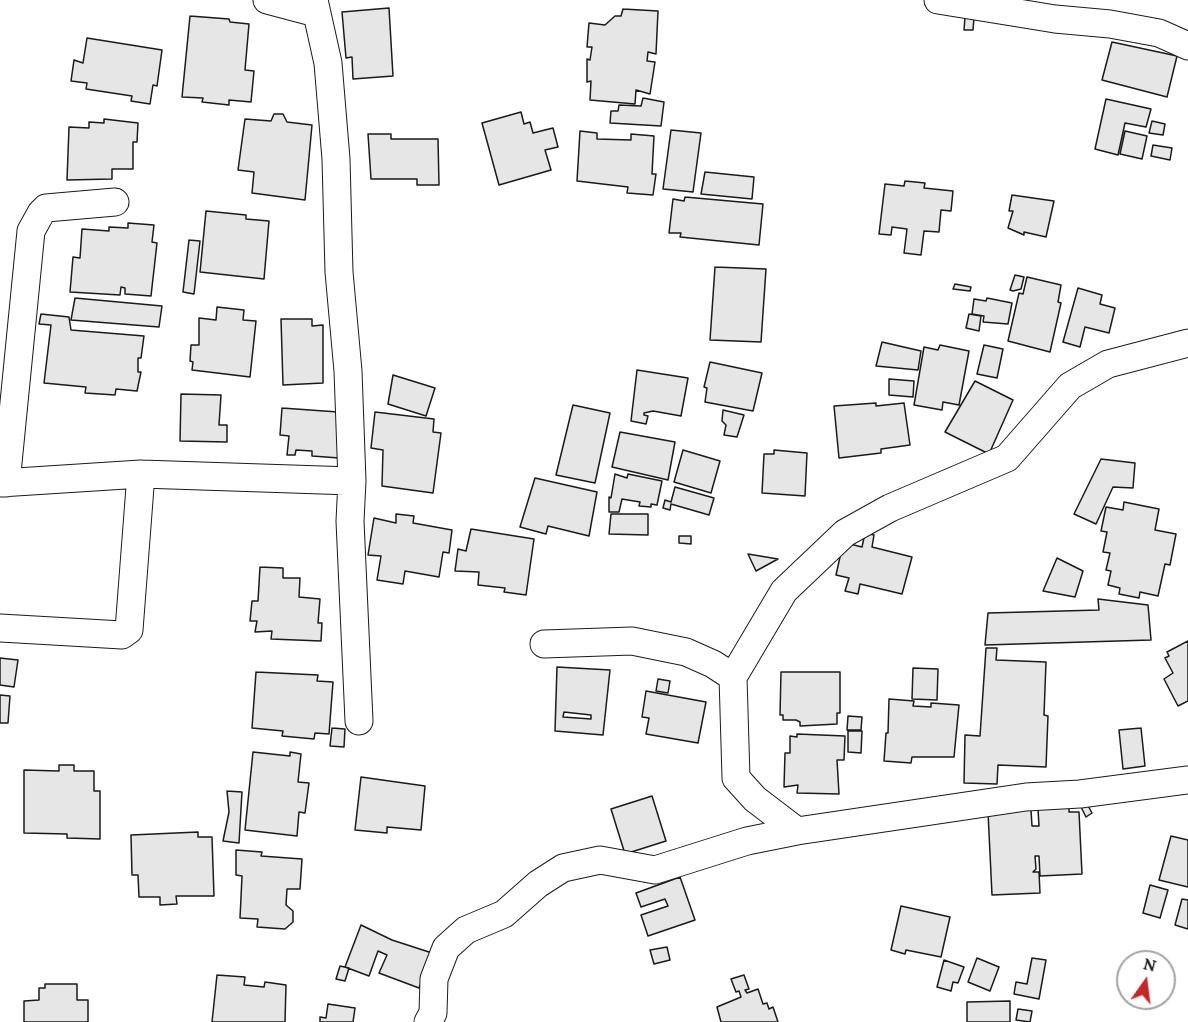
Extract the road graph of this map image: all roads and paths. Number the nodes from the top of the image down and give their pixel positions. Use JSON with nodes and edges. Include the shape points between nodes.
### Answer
{"nodes":[{"id":1,"x":267,"y":0,"type":"edge"},
{"id":2,"x":938,"y":0,"type":"edge"},
{"id":3,"x":315,"y":7,"type":"edge"},
{"id":4,"x":1188,"y":46,"type":"edge"},
{"id":5,"x":115,"y":202,"type":"dead end"},
{"id":6,"x":1188,"y":343,"type":"edge"},
{"id":7,"x":141,"y":474,"type":"junction"},
{"id":8,"x":352,"y":481,"type":"junction"},
{"id":9,"x":3,"y":483,"type":"edge"},
{"id":10,"x":0,"y":628,"type":"edge"},
{"id":11,"x":544,"y":644,"type":"dead end"},
{"id":12,"x":733,"y":677,"type":"junction"},
{"id":13,"x":359,"y":722,"type":"dead end"},
{"id":14,"x":1188,"y":780,"type":"edge"},
{"id":15,"x":797,"y":831,"type":"junction"},
{"id":16,"x":428,"y":1022,"type":"edge"}],
"edges":[{"from":1,"to":3,"type":"street"},
{"from":2,"to":4,"type":"street","via":[[1159,33]]},
{"from":3,"to":8,"type":"street","via":[[328,63],[335,148]]},
{"from":5,"to":9,"type":"street","via":[[46,208],[31,231]]},
{"from":6,"to":12,"type":"street","via":[[1108,364],[1070,386],[1007,458],[909,499],[845,533],[784,591]]},
{"from":7,"to":8,"type":"street"},
{"from":7,"to":9,"type":"street"},
{"from":7,"to":10,"type":"street","via":[[129,630],[122,636]]},
{"from":8,"to":13,"type":"street","via":[[350,521]]},
{"from":11,"to":12,"type":"street","via":[[632,641],[686,652]]},
{"from":12,"to":15,"type":"street","via":[[736,778],[755,799]]},
{"from":14,"to":15,"type":"street","via":[[1026,797]]},
{"from":15,"to":16,"type":"street","via":[[655,870],[600,860],[563,868],[504,914],[466,930],[446,948],[434,979],[433,1013]]}]}
